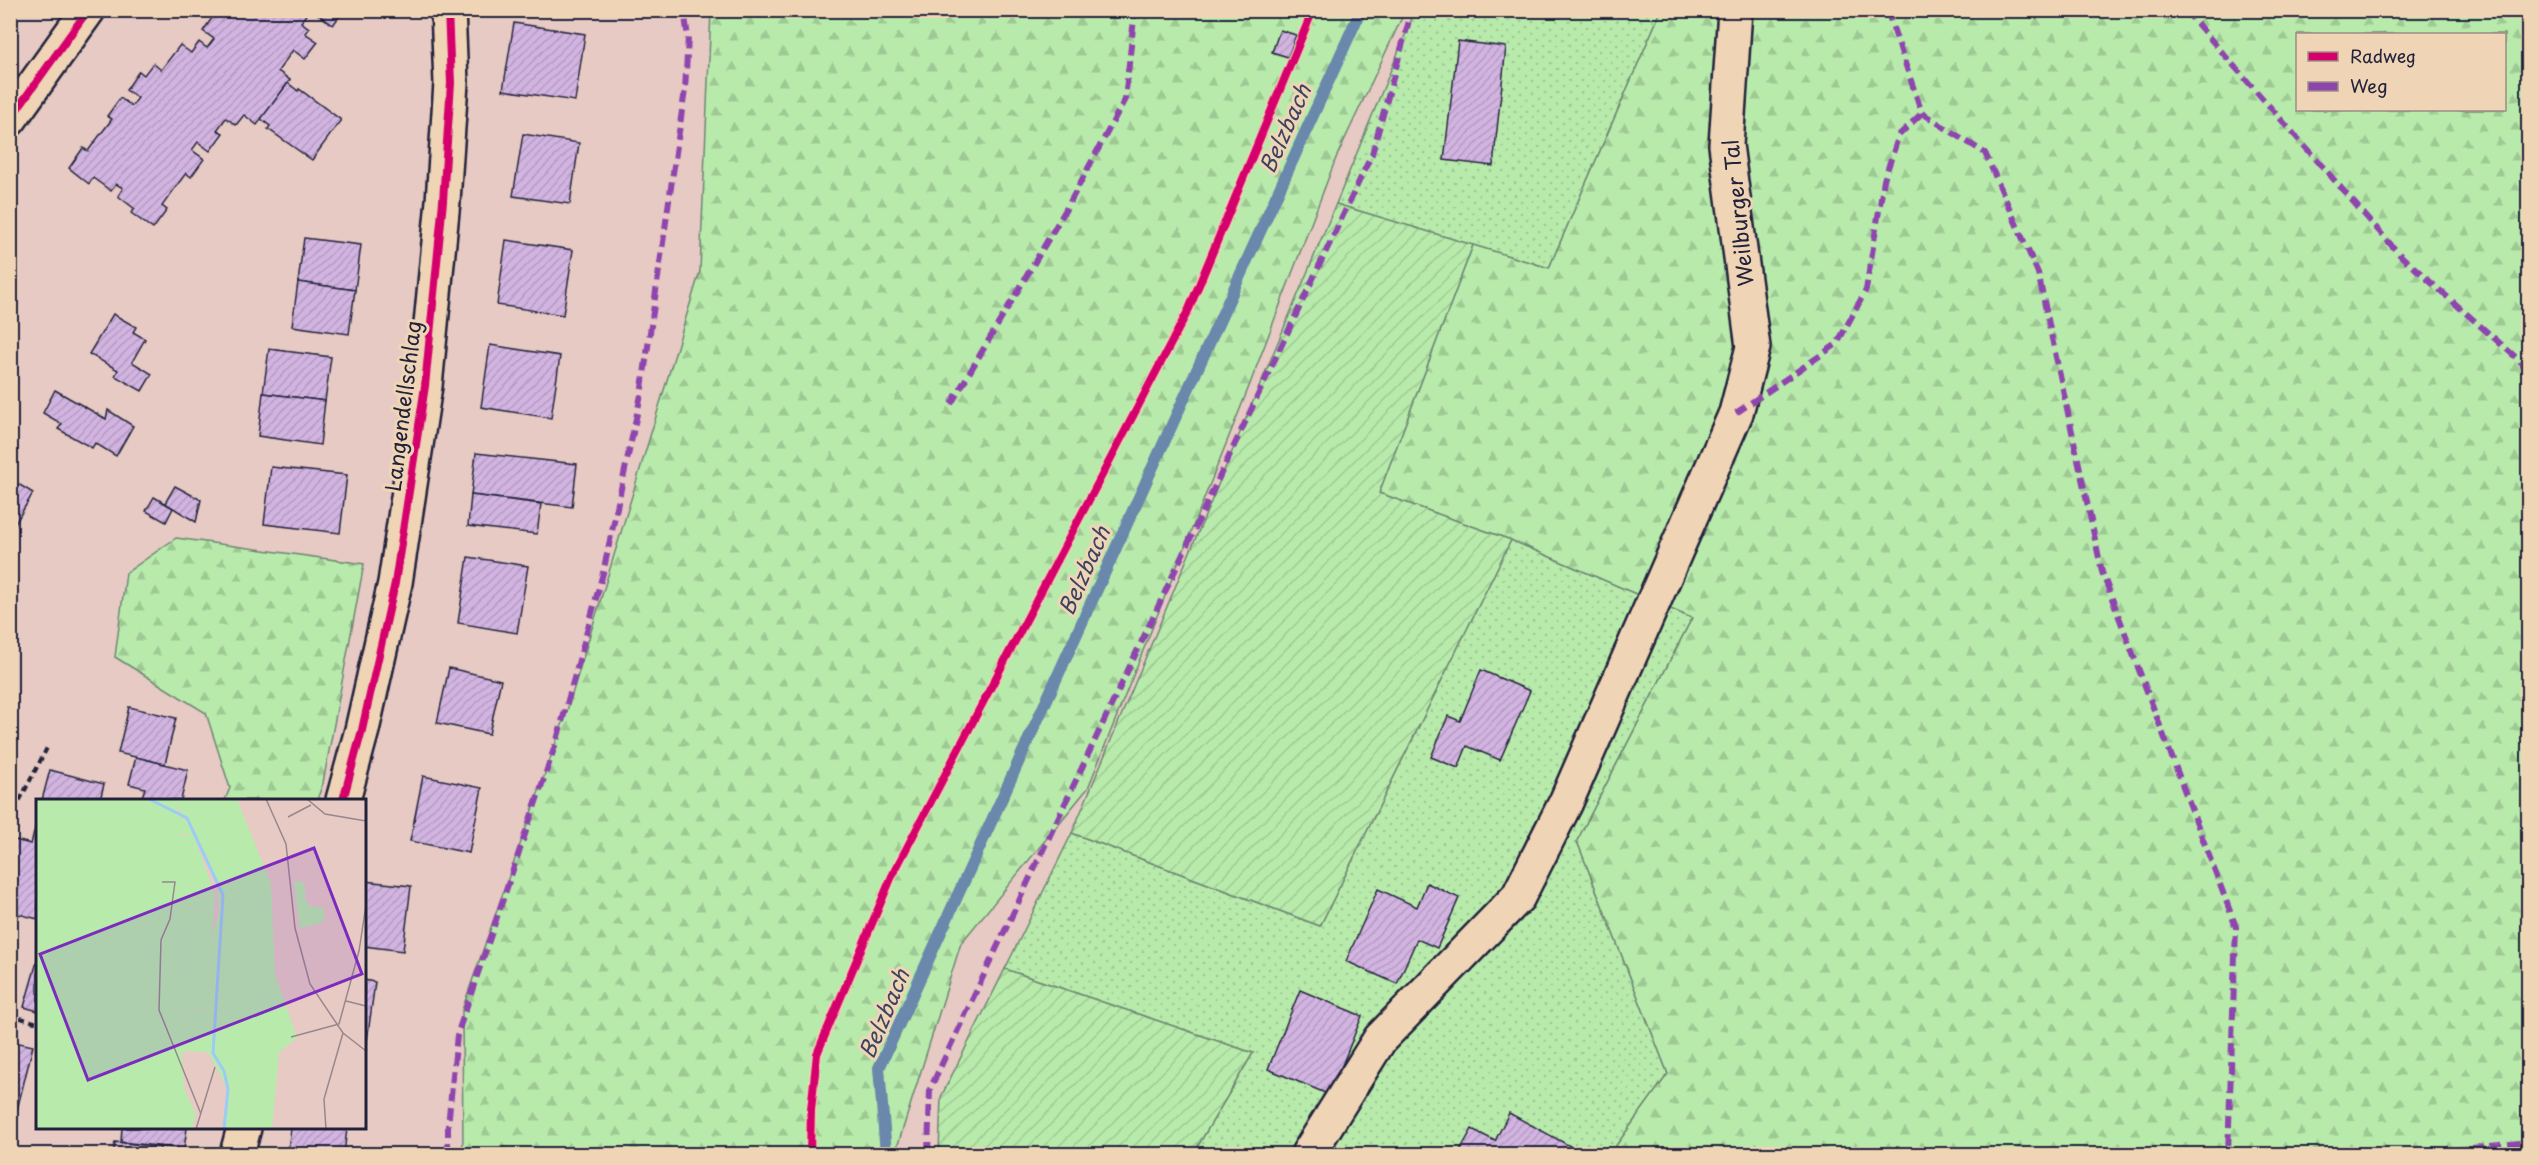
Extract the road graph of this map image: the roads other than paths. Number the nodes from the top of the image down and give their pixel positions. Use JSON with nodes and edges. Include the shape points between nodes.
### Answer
{"nodes":[{"id":1,"x":88,"y":10,"type":"edge"},
{"id":2,"x":448,"y":10,"type":"edge"},
{"id":3,"x":1735,"y":10,"type":"edge"},
{"id":4,"x":10,"y":119,"type":"edge"},
{"id":5,"x":344,"y":799,"type":"edge"},
{"id":6,"x":244,"y":1129,"type":"edge"},
{"id":7,"x":237,"y":1155,"type":"edge"},
{"id":8,"x":1308,"y":1155,"type":"edge"}],
"edges":[{"from":1,"to":4,"type":"street"},
{"from":2,"to":5,"type":"street","name":"Langendellschlag","via":[[451,83],[425,386],[395,583]]},
{"from":3,"to":8,"type":"street","name":"Weilburger Tal","via":[[1726,145],[1753,347],[1736,413],[1571,791],[1518,897],[1380,1039]]},
{"from":6,"to":7,"type":"street"}]}
